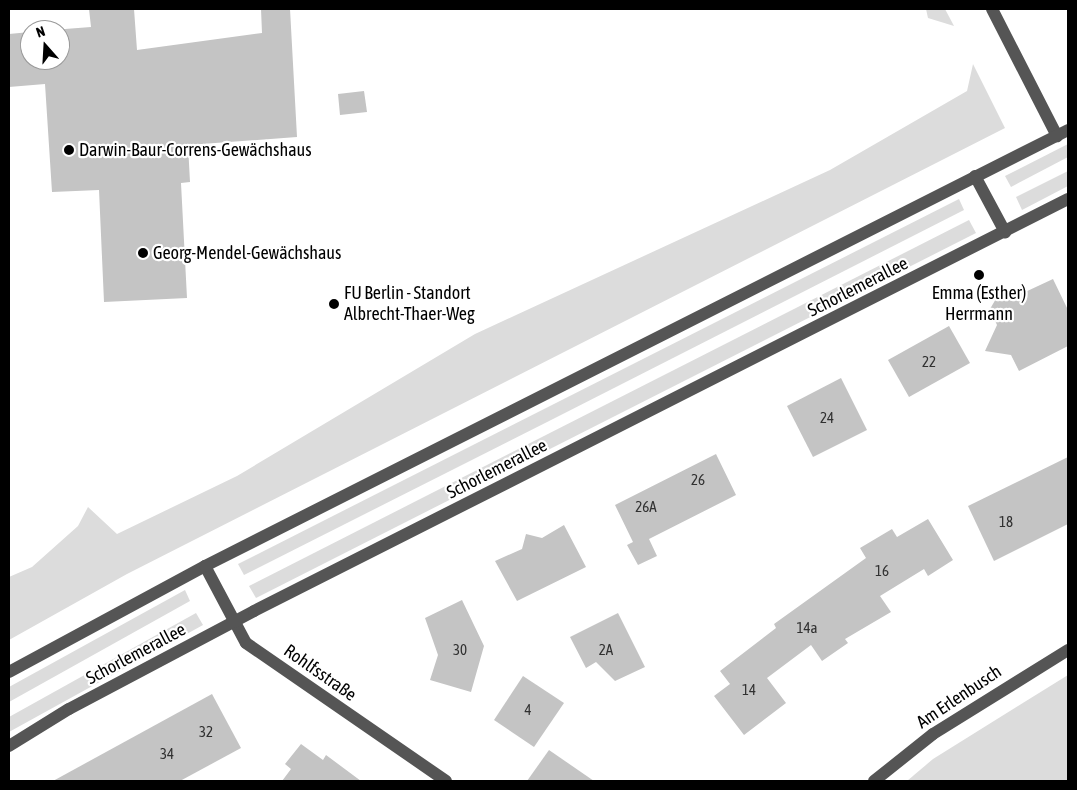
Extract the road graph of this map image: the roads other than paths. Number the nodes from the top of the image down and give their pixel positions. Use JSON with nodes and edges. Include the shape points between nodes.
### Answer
{"nodes":[{"id":1,"x":992,"y":9,"type":"edge"},
{"id":2,"x":1063,"y":133,"type":"edge"},
{"id":3,"x":975,"y":176,"type":"junction"},
{"id":4,"x":1068,"y":200,"type":"edge"},
{"id":5,"x":1005,"y":232,"type":"junction"},
{"id":6,"x":205,"y":566,"type":"junction"},
{"id":7,"x":234,"y":622,"type":"junction"},
{"id":8,"x":1068,"y":650,"type":"edge"},
{"id":9,"x":9,"y":672,"type":"edge"},
{"id":10,"x":9,"y":746,"type":"edge"},
{"id":11,"x":446,"y":781,"type":"edge"},
{"id":12,"x":874,"y":781,"type":"edge"}],
"edges":[{"from":1,"to":2,"type":"street"},
{"from":2,"to":3,"type":"street"},
{"from":3,"to":5,"type":"street"},
{"from":3,"to":6,"type":"street"},
{"from":4,"to":5,"type":"street","name":"Schorlemerallee"},
{"from":5,"to":7,"type":"street","name":"Schorlemerallee"},
{"from":6,"to":7,"type":"street","name":"Rohlfsstraße"},
{"from":6,"to":9,"type":"street"},
{"from":7,"to":10,"type":"street","name":"Schorlemerallee","via":[[69,709]]},
{"from":7,"to":11,"type":"street","name":"Rohlfsstraße","via":[[246,643]]},
{"from":8,"to":12,"type":"street","name":"Am Erlenbusch","via":[[933,734]]}]}
